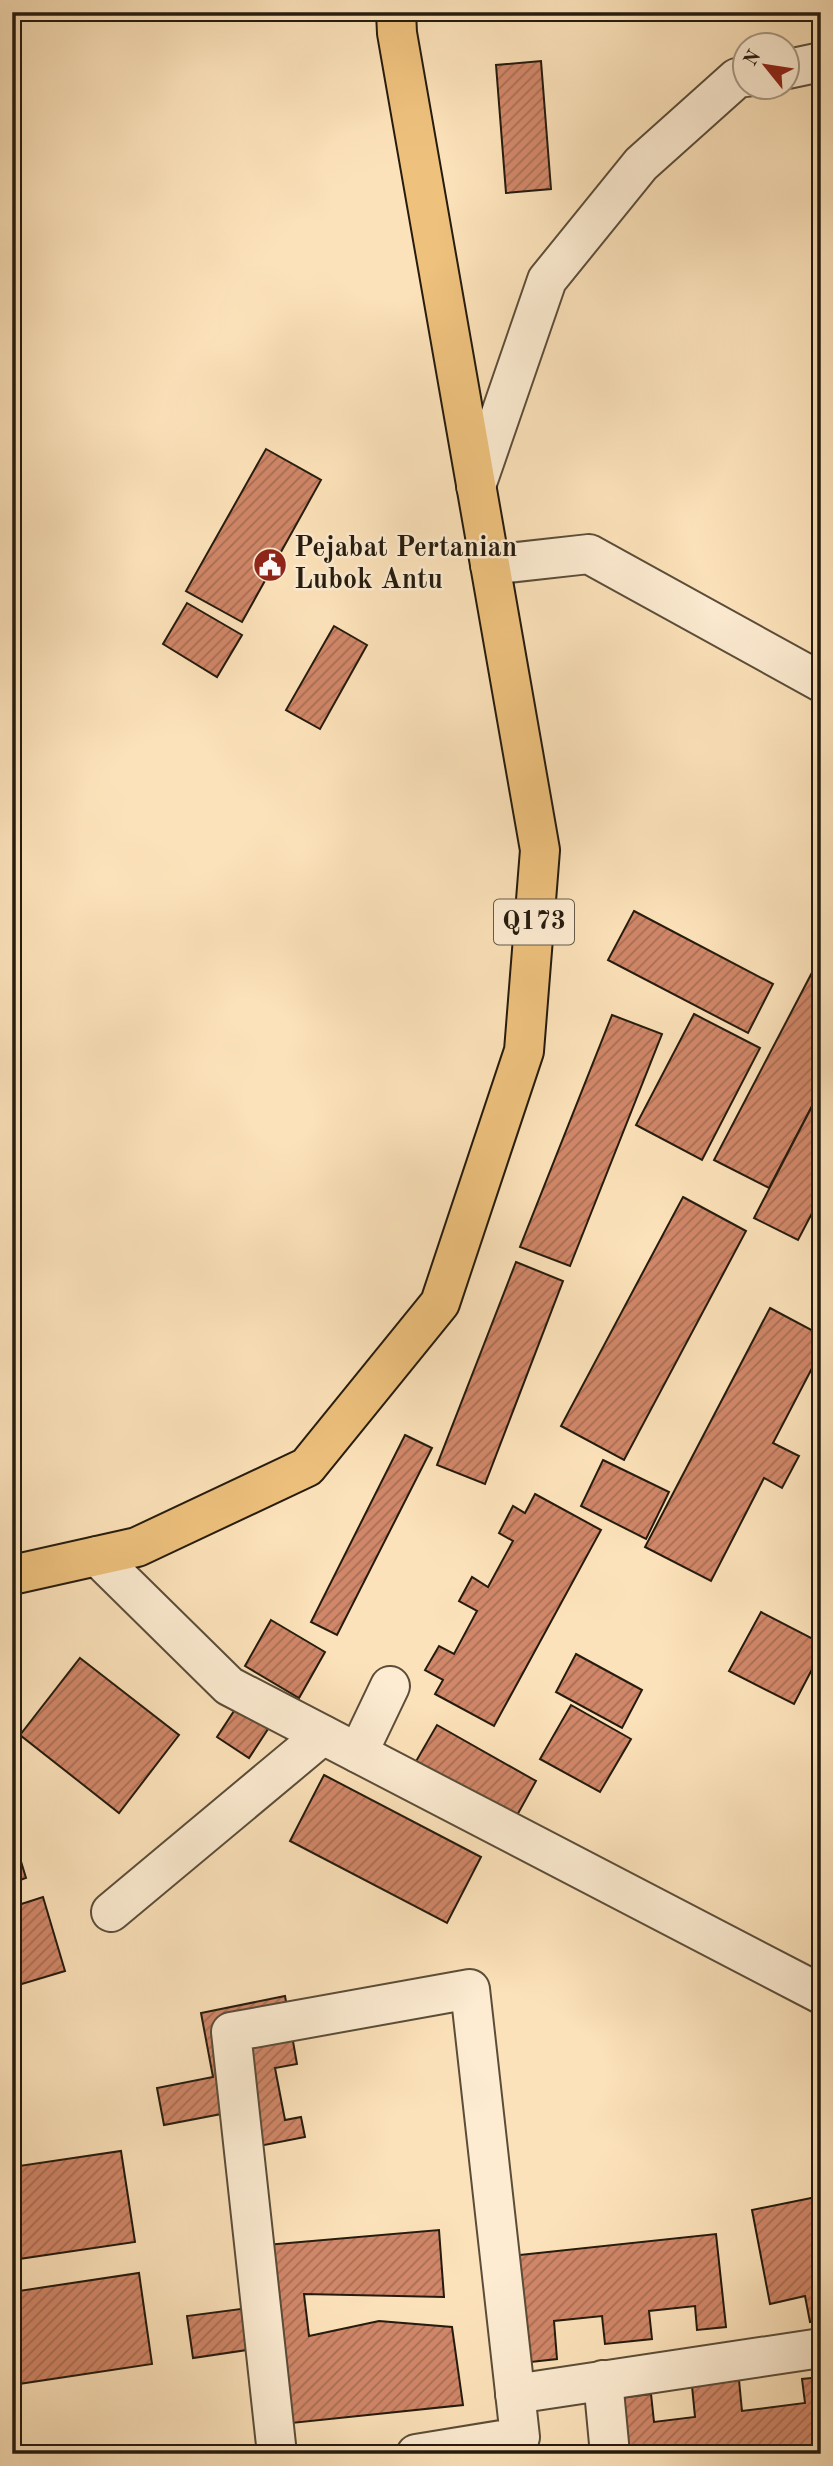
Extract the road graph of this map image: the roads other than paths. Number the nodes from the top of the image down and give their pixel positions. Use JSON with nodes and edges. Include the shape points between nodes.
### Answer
{"nodes":[{"id":1,"x":396,"y":12,"type":"edge"},
{"id":2,"x":821,"y":62,"type":"edge"},
{"id":3,"x":802,"y":66,"type":"edge"},
{"id":4,"x":732,"y":82,"type":"edge"},
{"id":5,"x":476,"y":486,"type":"junction"},
{"id":6,"x":490,"y":565,"type":"junction"},
{"id":7,"x":821,"y":682,"type":"edge"},
{"id":8,"x":97,"y":1556,"type":"junction"},
{"id":9,"x":12,"y":1575,"type":"edge"},
{"id":10,"x":390,"y":1686,"type":"dead end"},
{"id":11,"x":323,"y":1735,"type":"junction"},
{"id":12,"x":358,"y":1753,"type":"junction"},
{"id":13,"x":111,"y":1912,"type":"dead end"},
{"id":14,"x":819,"y":1989,"type":"edge"},
{"id":15,"x":821,"y":2348,"type":"edge"},
{"id":16,"x":603,"y":2381,"type":"junction"},
{"id":17,"x":515,"y":2393,"type":"junction"},
{"id":18,"x":277,"y":2454,"type":"edge"},
{"id":19,"x":416,"y":2454,"type":"edge"},
{"id":20,"x":610,"y":2454,"type":"edge"}],
"edges":[{"from":1,"to":5,"type":"main road","number":"Q173"},
{"from":2,"to":3,"type":"street"},
{"from":4,"to":5,"type":"street","via":[[641,164],[547,280]]},
{"from":5,"to":6,"type":"main road","number":"Q173"},
{"from":6,"to":7,"type":"street","via":[[589,554]]},
{"from":6,"to":8,"type":"main road","number":"Q173","via":[[540,850],[524,1051],[440,1303],[307,1467],[137,1547]]},
{"from":8,"to":9,"type":"main road","number":"Q173"},
{"from":8,"to":11,"type":"street","via":[[229,1686]]},
{"from":10,"to":12,"type":"street"},
{"from":11,"to":12,"type":"street"},
{"from":11,"to":13,"type":"street"},
{"from":12,"to":14,"type":"street"},
{"from":15,"to":16,"type":"street"},
{"from":16,"to":17,"type":"street"},
{"from":16,"to":20,"type":"street"},
{"from":17,"to":18,"type":"street","via":[[470,1989],[231,2032]]},
{"from":17,"to":19,"type":"street","via":[[520,2437]]}]}
